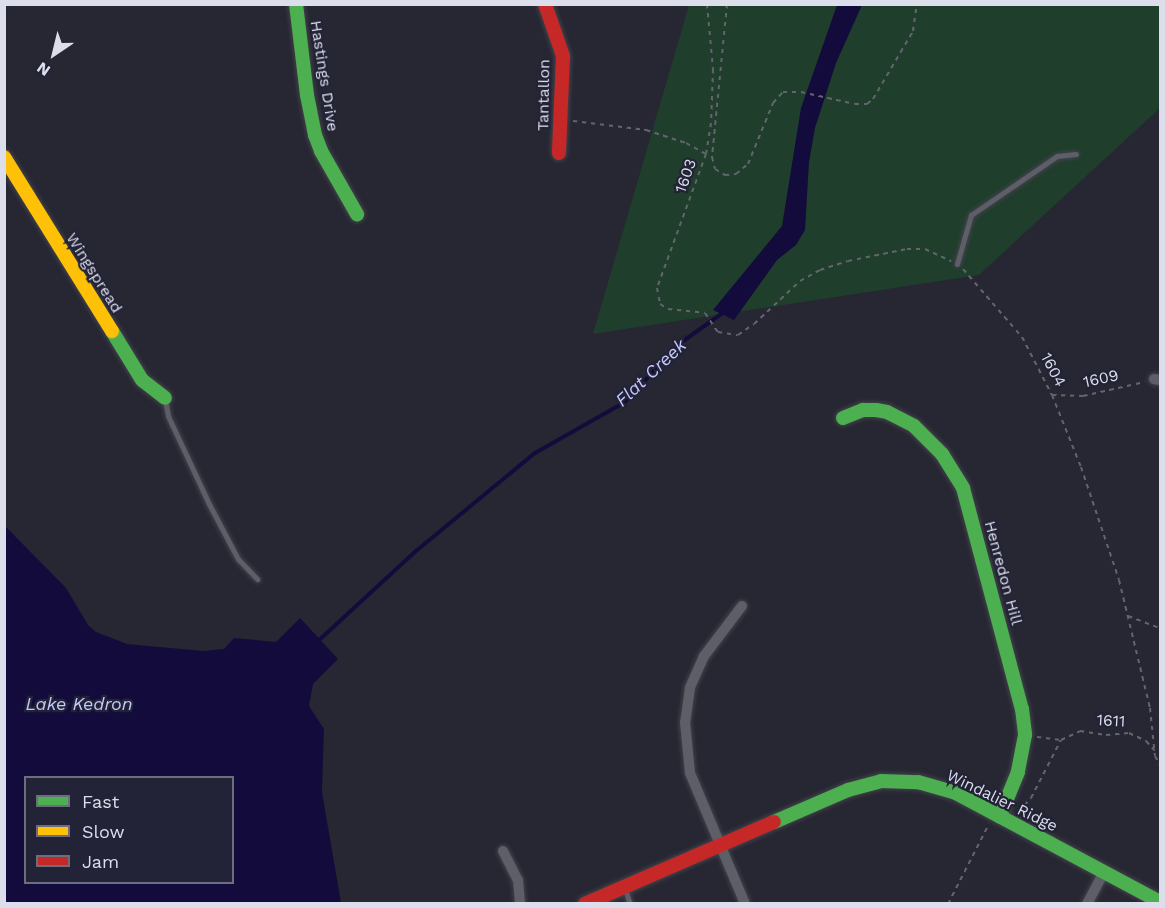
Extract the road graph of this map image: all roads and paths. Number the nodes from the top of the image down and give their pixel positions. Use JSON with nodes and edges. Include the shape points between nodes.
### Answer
{"nodes":[{"id":1,"x":296,"y":4,"type":"edge"},
{"id":2,"x":545,"y":4,"type":"edge"},
{"id":3,"x":707,"y":4,"type":"edge"},
{"id":4,"x":727,"y":4,"type":"edge"},
{"id":5,"x":917,"y":4,"type":"edge"},
{"id":6,"x":561,"y":120,"type":"junction"},
{"id":7,"x":559,"y":153,"type":"dead end"},
{"id":8,"x":706,"y":154,"type":"junction"},
{"id":9,"x":1076,"y":154,"type":"dead end"},
{"id":10,"x":4,"y":157,"type":"edge"},
{"id":11,"x":357,"y":214,"type":"dead end"},
{"id":12,"x":957,"y":264,"type":"junction"},
{"id":13,"x":718,"y":332,"type":"joint"},
{"id":14,"x":1157,"y":380,"type":"edge"},
{"id":15,"x":1052,"y":395,"type":"junction"},
{"id":16,"x":165,"y":398,"type":"joint"},
{"id":17,"x":843,"y":418,"type":"dead end"},
{"id":18,"x":257,"y":579,"type":"dead end"},
{"id":19,"x":742,"y":606,"type":"dead end"},
{"id":20,"x":1128,"y":616,"type":"junction"},
{"id":21,"x":1161,"y":628,"type":"edge"},
{"id":22,"x":1025,"y":735,"type":"junction"},
{"id":23,"x":1062,"y":740,"type":"junction"},
{"id":24,"x":1155,"y":751,"type":"junction"},
{"id":25,"x":1161,"y":765,"type":"edge"},
{"id":26,"x":997,"y":814,"type":"junction"},
{"id":27,"x":1013,"y":823,"type":"junction"},
{"id":28,"x":720,"y":846,"type":"junction"},
{"id":29,"x":503,"y":850,"type":"dead end"},
{"id":30,"x":1104,"y":872,"type":"junction"},
{"id":31,"x":625,"y":888,"type":"junction"},
{"id":32,"x":1161,"y":902,"type":"edge"},
{"id":33,"x":520,"y":903,"type":"edge"},
{"id":34,"x":585,"y":903,"type":"edge"},
{"id":35,"x":630,"y":903,"type":"edge"},
{"id":36,"x":745,"y":903,"type":"edge"},
{"id":37,"x":948,"y":903,"type":"edge"},
{"id":38,"x":1087,"y":903,"type":"edge"}],
"edges":[{"from":1,"to":11,"type":"street","name":"Hastings Drive","via":[[310,118],[321,151]]},
{"from":2,"to":6,"type":"street","name":"Tantallon","via":[[562,56]]},
{"from":3,"to":8,"type":"path","name":"1603","via":[[713,69]]},
{"from":4,"to":5,"type":"path","via":[[712,157],[715,169],[725,175],[736,174],[748,164],[773,103],[783,92],[855,104],[867,104],[873,99],[913,31]]},
{"from":6,"to":7,"type":"street","name":"Tantallon"},
{"from":6,"to":8,"type":"path","via":[[646,130]]},
{"from":8,"to":13,"type":"path","name":"1603","via":[[657,288],[660,304],[668,309],[705,313]]},
{"from":9,"to":12,"type":"lane","via":[[1057,156],[971,215]]},
{"from":10,"to":16,"type":"street","name":"Wingspread","via":[[142,380]]},
{"from":12,"to":13,"type":"path","name":"1604","via":[[925,249],[848,261],[800,281],[738,335]]},
{"from":12,"to":15,"type":"path","name":"1604","via":[[1022,337]]},
{"from":14,"to":15,"type":"path","name":"1609","via":[[1083,396]]},
{"from":15,"to":20,"type":"path","name":"1604","via":[[1110,552]]},
{"from":16,"to":18,"type":"lane","via":[[168,416],[209,504],[238,559]]},
{"from":17,"to":22,"type":"street","name":"Henredon Hill","via":[[863,410],[893,415],[929,439],[953,469],[966,499],[1022,709]]},
{"from":19,"to":28,"type":"street","via":[[704,656],[690,688],[685,722],[690,773]]},
{"from":20,"to":21,"type":"path"},
{"from":20,"to":24,"type":"path","name":"1604","via":[[1150,708]]},
{"from":22,"to":23,"type":"path","name":"1611"},
{"from":22,"to":26,"type":"street","name":"Henredon Hill","via":[[1018,772]]},
{"from":23,"to":24,"type":"path","name":"1611","via":[[1080,731],[1129,734],[1146,741]]},
{"from":23,"to":27,"type":"path"},
{"from":24,"to":25,"type":"path","name":"1604"},
{"from":26,"to":27,"type":"street","name":"Windalier Ridge"},
{"from":26,"to":28,"type":"street","name":"Windalier Ridge","via":[[939,787],[918,782],[881,782],[829,797]]},
{"from":26,"to":37,"type":"path"},
{"from":27,"to":30,"type":"street","name":"Windalier Ridge"},
{"from":28,"to":31,"type":"street","name":"Windalier Ridge"},
{"from":28,"to":36,"type":"street"},
{"from":29,"to":33,"type":"street","via":[[518,880]]},
{"from":30,"to":32,"type":"street","name":"Windalier Ridge"},
{"from":30,"to":38,"type":"street"},
{"from":31,"to":34,"type":"street","name":"Windalier Ridge"},
{"from":31,"to":35,"type":"lane"}]}
